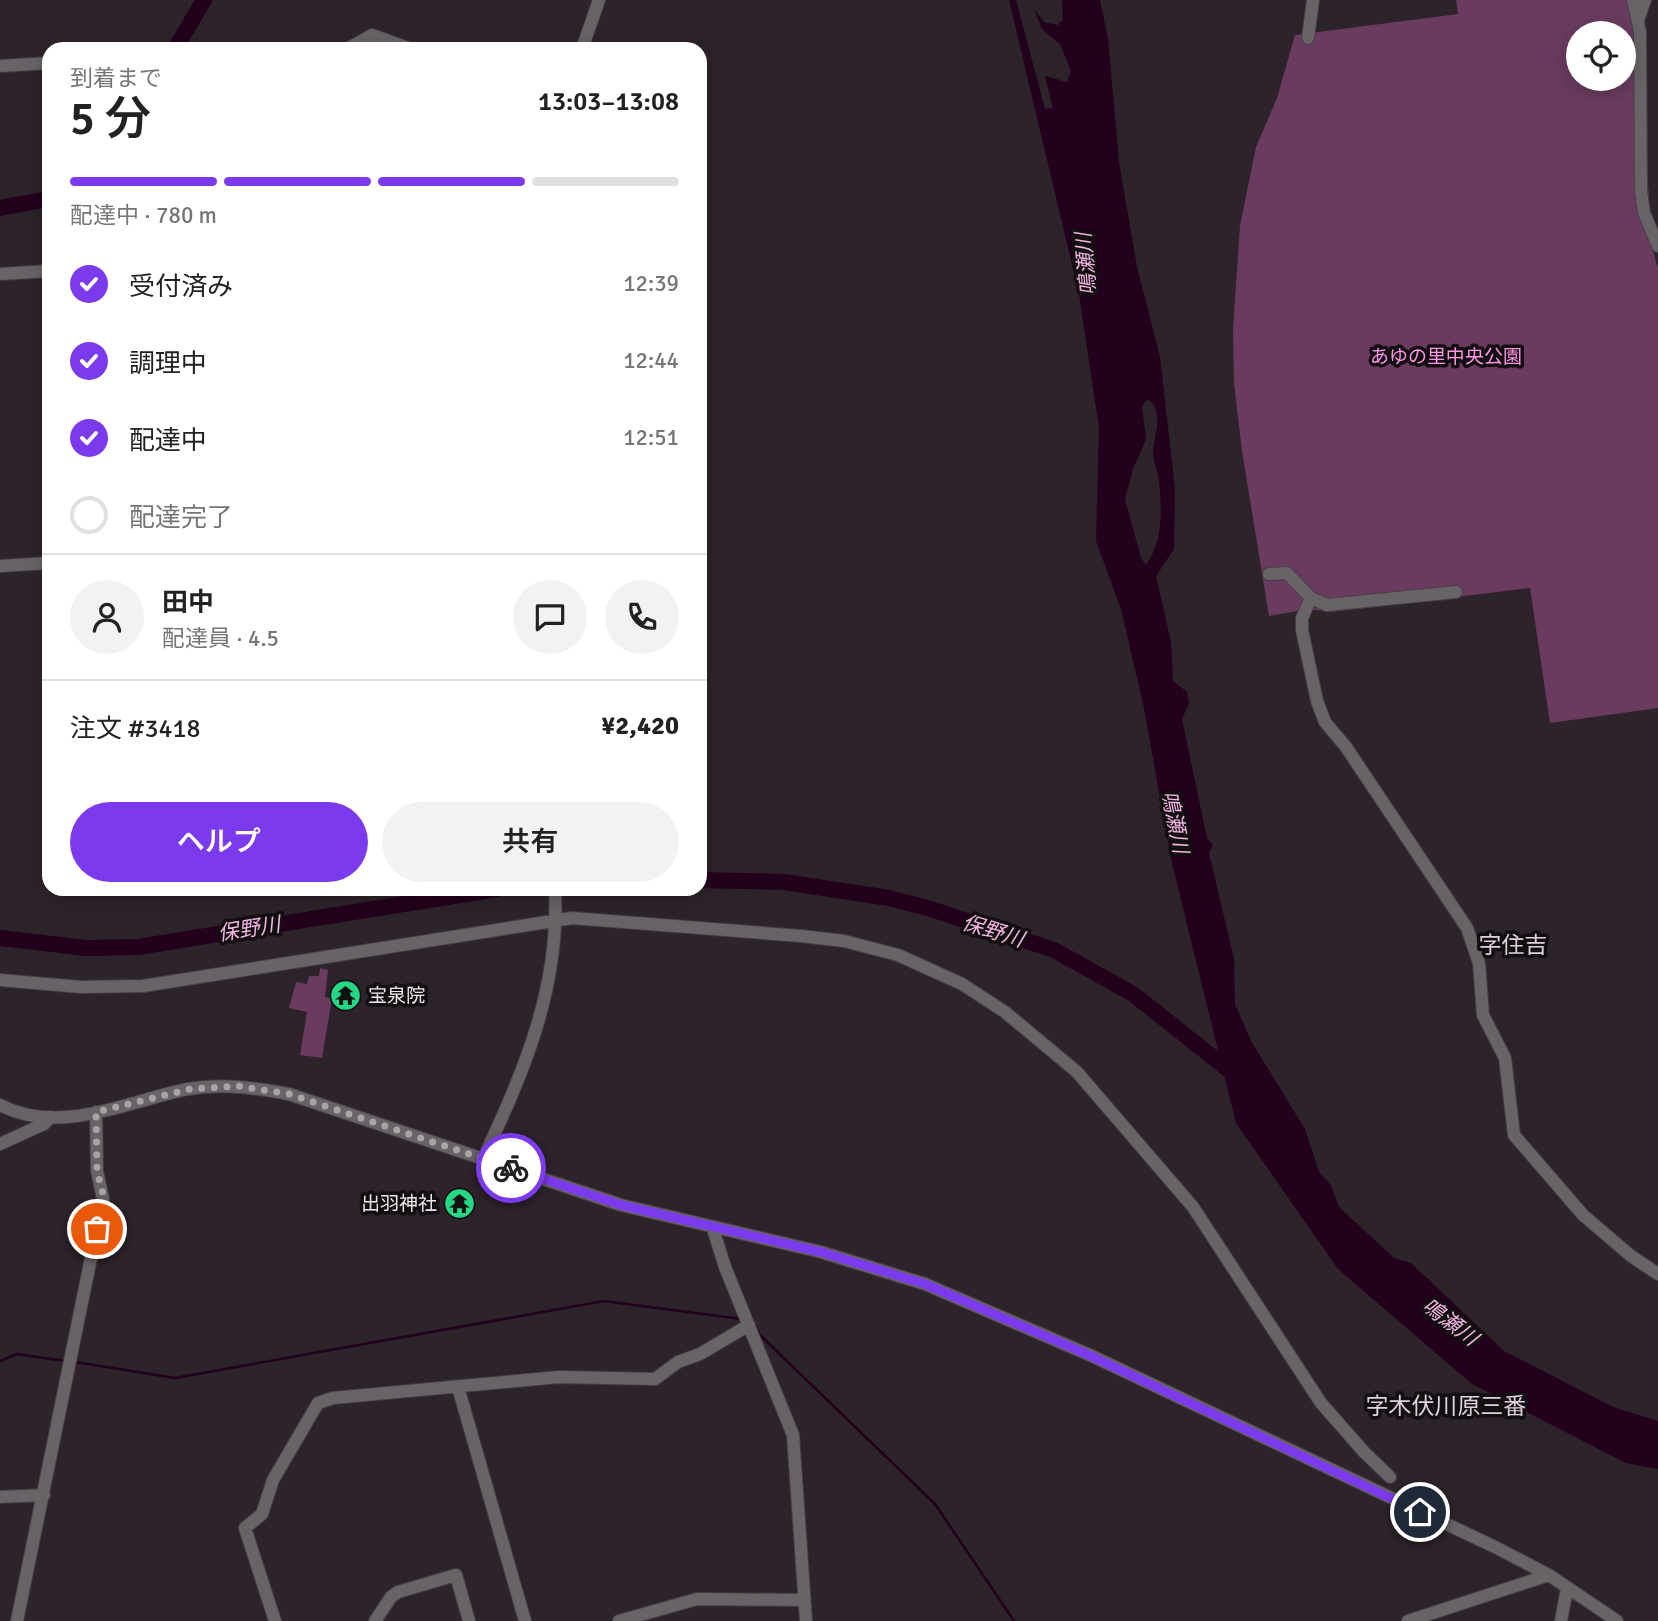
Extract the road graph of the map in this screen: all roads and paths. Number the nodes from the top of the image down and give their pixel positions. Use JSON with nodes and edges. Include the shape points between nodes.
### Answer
{"nodes":[{"id":1,"x":599,"y":0,"type":"edge"},
{"id":2,"x":1312,"y":0,"type":"edge"},
{"id":3,"x":1633,"y":0,"type":"edge"},
{"id":4,"x":1645,"y":0,"type":"edge"},
{"id":5,"x":1638,"y":20,"type":"junction"},
{"id":6,"x":1308,"y":38,"type":"dead end"},
{"id":7,"x":360,"y":42,"type":"edge"},
{"id":8,"x":390,"y":42,"type":"edge"},
{"id":9,"x":584,"y":42,"type":"edge"},
{"id":10,"x":42,"y":63,"type":"edge"},
{"id":11,"x":0,"y":66,"type":"edge"},
{"id":12,"x":1658,"y":246,"type":"edge"},
{"id":13,"x":42,"y":271,"type":"edge"},
{"id":14,"x":0,"y":274,"type":"edge"},
{"id":15,"x":42,"y":563,"type":"edge"},
{"id":16,"x":0,"y":566,"type":"edge"},
{"id":17,"x":1269,"y":574,"type":"dead end"},
{"id":18,"x":1456,"y":592,"type":"dead end"},
{"id":19,"x":1311,"y":598,"type":"junction"},
{"id":20,"x":555,"y":896,"type":"edge"},
{"id":21,"x":555,"y":921,"type":"junction"},
{"id":22,"x":0,"y":980,"type":"edge"},
{"id":23,"x":0,"y":1105,"type":"edge"},
{"id":24,"x":96,"y":1112,"type":"junction"},
{"id":25,"x":51,"y":1117,"type":"junction"},
{"id":26,"x":0,"y":1144,"type":"edge"},
{"id":27,"x":483,"y":1159,"type":"junction"},
{"id":28,"x":713,"y":1229,"type":"junction"},
{"id":29,"x":1658,"y":1274,"type":"edge"},
{"id":30,"x":748,"y":1322,"type":"junction"},
{"id":31,"x":458,"y":1387,"type":"junction"},
{"id":32,"x":1390,"y":1477,"type":"dead end"},
{"id":33,"x":44,"y":1495,"type":"junction"},
{"id":34,"x":0,"y":1497,"type":"edge"},
{"id":35,"x":1549,"y":1575,"type":"junction"},
{"id":36,"x":1567,"y":1588,"type":"junction"},
{"id":37,"x":804,"y":1600,"type":"junction"},
{"id":38,"x":17,"y":1621,"type":"edge"},
{"id":39,"x":275,"y":1621,"type":"edge"},
{"id":40,"x":375,"y":1621,"type":"edge"},
{"id":41,"x":469,"y":1621,"type":"edge"},
{"id":42,"x":525,"y":1621,"type":"edge"},
{"id":43,"x":619,"y":1621,"type":"edge"},
{"id":44,"x":806,"y":1621,"type":"edge"},
{"id":45,"x":1408,"y":1621,"type":"edge"},
{"id":46,"x":1561,"y":1621,"type":"edge"},
{"id":47,"x":1617,"y":1621,"type":"edge"}],
"edges":[{"from":1,"to":9,"type":"street"},
{"from":2,"to":6,"type":"street"},
{"from":3,"to":5,"type":"street"},
{"from":4,"to":5,"type":"street"},
{"from":5,"to":12,"type":"street","via":[[1641,191],[1644,213]]},
{"from":7,"to":8,"type":"street","via":[[372,36]]},
{"from":10,"to":11,"type":"street"},
{"from":13,"to":14,"type":"street"},
{"from":15,"to":16,"type":"street"},
{"from":17,"to":19,"type":"street","via":[[1287,573]]},
{"from":18,"to":19,"type":"street","via":[[1339,606]]},
{"from":19,"to":29,"type":"street","via":[[1302,630],[1320,712],[1467,928],[1479,962],[1483,1015],[1505,1058],[1514,1135],[1583,1215]]},
{"from":20,"to":21,"type":"street"},
{"from":21,"to":22,"type":"street","via":[[143,986],[81,987]]},
{"from":21,"to":27,"type":"street","via":[[548,983],[524,1069]]},
{"from":21,"to":32,"type":"street","via":[[572,918],[844,941],[898,955],[962,984],[994,1005],[1077,1072],[1193,1207],[1321,1403]]},
{"from":23,"to":25,"type":"street"},
{"from":24,"to":25,"type":"street"},
{"from":24,"to":27,"type":"street","via":[[190,1089],[238,1086],[289,1094]]},
{"from":24,"to":33,"type":"street","via":[[97,1171],[103,1199]]},
{"from":25,"to":26,"type":"street"},
{"from":27,"to":28,"type":"street","via":[[621,1205]]},
{"from":28,"to":30,"type":"street"},
{"from":28,"to":35,"type":"street","via":[[821,1252],[925,1284],[1112,1366]]},
{"from":30,"to":31,"type":"street","via":[[655,1379],[559,1377]]},
{"from":30,"to":37,"type":"street","via":[[793,1435]]},
{"from":31,"to":39,"type":"street","via":[[318,1403],[273,1479],[262,1514],[245,1528]]},
{"from":31,"to":42,"type":"street"},
{"from":33,"to":34,"type":"street"},
{"from":33,"to":38,"type":"street"},
{"from":35,"to":36,"type":"street"},
{"from":35,"to":45,"type":"street"},
{"from":36,"to":46,"type":"street"},
{"from":36,"to":47,"type":"street"},
{"from":37,"to":43,"type":"street","via":[[697,1599]]},
{"from":37,"to":44,"type":"street"},
{"from":40,"to":41,"type":"street","via":[[398,1592],[456,1575]]}]}
